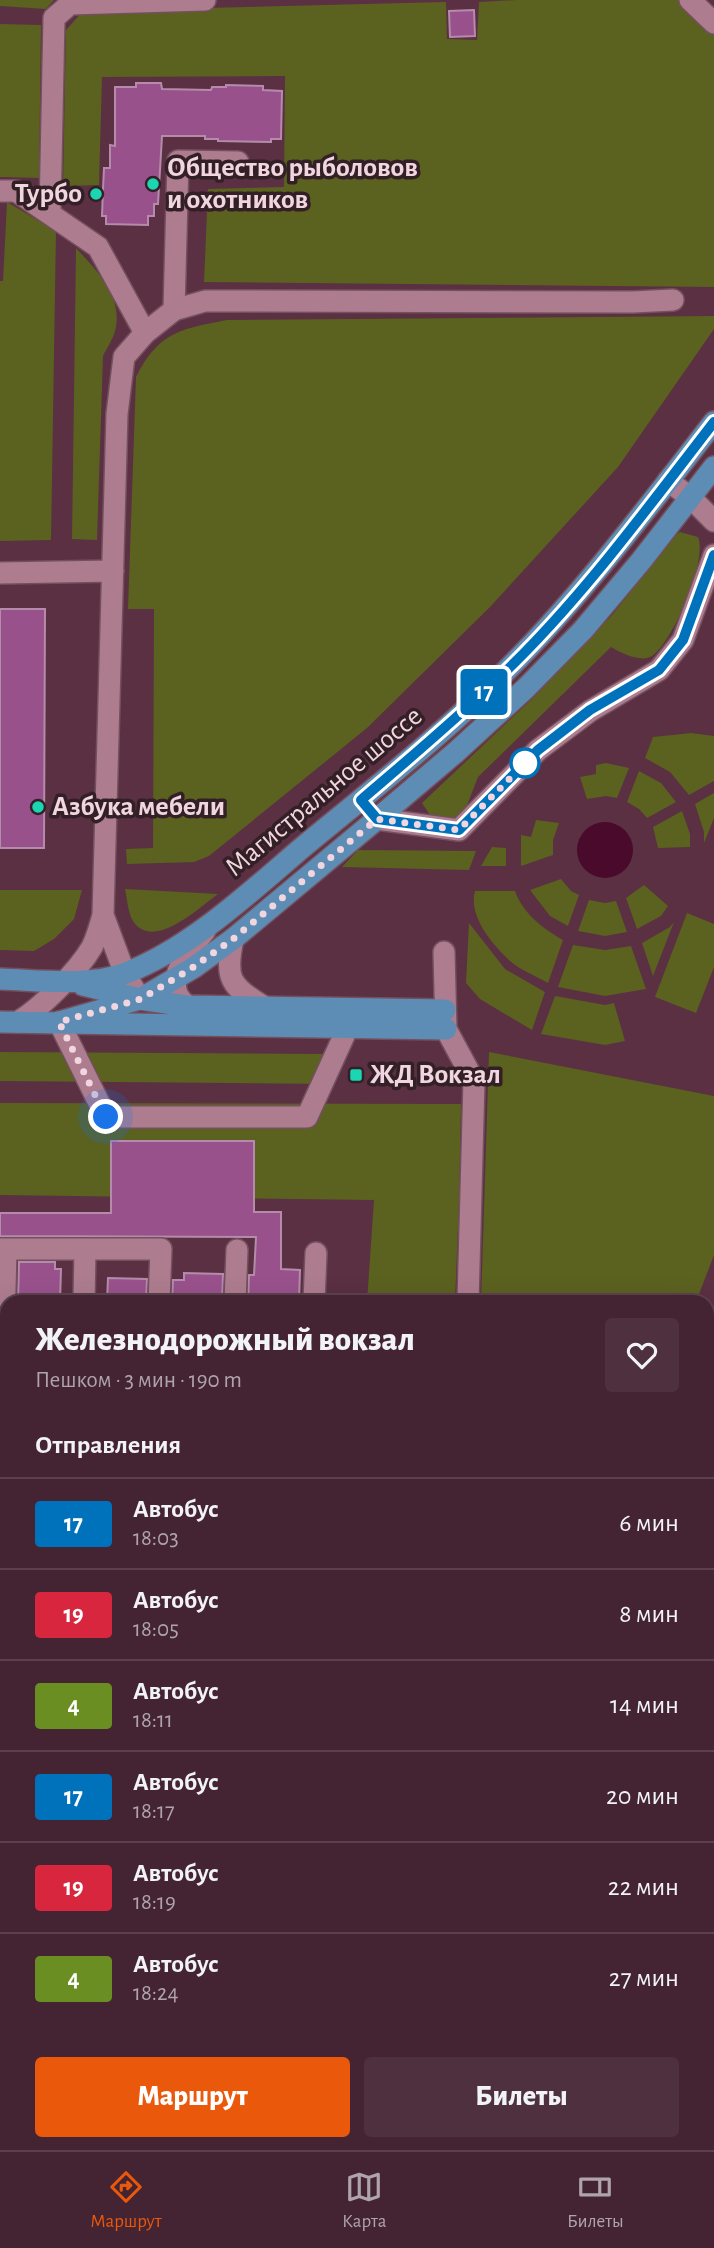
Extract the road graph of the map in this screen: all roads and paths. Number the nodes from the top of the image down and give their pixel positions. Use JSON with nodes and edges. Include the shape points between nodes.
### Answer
{"nodes":[{"id":1,"x":205,"y":0,"type":"edge"},
{"id":2,"x":690,"y":0,"type":"edge"},
{"id":3,"x":714,"y":23,"type":"edge"},
{"id":4,"x":238,"y":162,"type":"dead end"},
{"id":5,"x":0,"y":191,"type":"edge"},
{"id":6,"x":50,"y":212,"type":"junction"},
{"id":7,"x":673,"y":300,"type":"dead end"},
{"id":8,"x":174,"y":310,"type":"junction"},
{"id":9,"x":145,"y":333,"type":"junction"},
{"id":10,"x":714,"y":422,"type":"edge"},
{"id":11,"x":714,"y":467,"type":"edge"},
{"id":12,"x":668,"y":481,"type":"junction"},
{"id":13,"x":690,"y":497,"type":"junction"},
{"id":14,"x":714,"y":521,"type":"edge"},
{"id":15,"x":714,"y":555,"type":"edge"},
{"id":16,"x":114,"y":571,"type":"junction"},
{"id":17,"x":0,"y":573,"type":"edge"},
{"id":18,"x":361,"y":800,"type":"junction"},
{"id":19,"x":377,"y":819,"type":"junction"},
{"id":20,"x":103,"y":915,"type":"junction"},
{"id":21,"x":216,"y":918,"type":"junction"},
{"id":22,"x":233,"y":939,"type":"junction"},
{"id":23,"x":444,"y":952,"type":"dead end"},
{"id":24,"x":125,"y":974,"type":"junction"},
{"id":25,"x":0,"y":979,"type":"edge"},
{"id":26,"x":174,"y":979,"type":"junction"},
{"id":27,"x":64,"y":980,"type":"junction"},
{"id":28,"x":141,"y":999,"type":"junction"},
{"id":29,"x":186,"y":1006,"type":"junction"},
{"id":30,"x":263,"y":1006,"type":"junction"},
{"id":31,"x":445,"y":1020,"type":"junction"},
{"id":32,"x":9,"y":1022,"type":"edge"},
{"id":33,"x":59,"y":1022,"type":"junction"},
{"id":34,"x":246,"y":1026,"type":"junction"},
{"id":35,"x":348,"y":1027,"type":"junction"},
{"id":36,"x":85,"y":1248,"type":"junction"},
{"id":37,"x":3,"y":1249,"type":"edge"},
{"id":38,"x":237,"y":1250,"type":"dead end"},
{"id":39,"x":316,"y":1253,"type":"dead end"},
{"id":40,"x":2,"y":1295,"type":"edge"},
{"id":41,"x":84,"y":1295,"type":"edge"},
{"id":42,"x":159,"y":1295,"type":"edge"},
{"id":43,"x":235,"y":1295,"type":"edge"},
{"id":44,"x":314,"y":1295,"type":"edge"},
{"id":45,"x":468,"y":1295,"type":"edge"}],
"edges":[{"from":1,"to":6,"type":"street","via":[[70,4],[54,18]]},
{"from":2,"to":3,"type":"street"},
{"from":4,"to":8,"type":"street","via":[[178,161]]},
{"from":5,"to":6,"type":"street","via":[[16,191]]},
{"from":6,"to":9,"type":"street","via":[[97,247]]},
{"from":7,"to":8,"type":"street","via":[[205,301]]},
{"from":8,"to":9,"type":"street"},
{"from":9,"to":16,"type":"street","via":[[124,357],[117,414]]},
{"from":10,"to":12,"type":"main road","name":"Магистральное шоссе"},
{"from":11,"to":13,"type":"main road","name":"Магистральное шоссе"},
{"from":12,"to":13,"type":"street"},
{"from":12,"to":18,"type":"main road","name":"Магистральное шоссе","via":[[591,577],[506,671]]},
{"from":13,"to":14,"type":"street"},
{"from":13,"to":19,"type":"main road","name":"Магистральное шоссе","via":[[583,630],[456,752]]},
{"from":15,"to":19,"type":"street","via":[[683,640],[659,670],[590,710],[538,750],[459,830]]},
{"from":16,"to":17,"type":"street"},
{"from":16,"to":20,"type":"street"},
{"from":18,"to":19,"type":"main road"},
{"from":18,"to":21,"type":"main road","name":"Магистральное шоссе"},
{"from":19,"to":22,"type":"main road","name":"Магистральное шоссе"},
{"from":20,"to":24,"type":"street"},
{"from":20,"to":27,"type":"street","via":[[92,947]]},
{"from":21,"to":24,"type":"main road","name":"Магистральное шоссе","via":[[166,954]]},
{"from":21,"to":26,"type":"street","via":[[190,949]]},
{"from":22,"to":26,"type":"main road","name":"Магистральное шоссе"},
{"from":22,"to":30,"type":"street","via":[[228,968],[231,978]]},
{"from":23,"to":31,"type":"street"},
{"from":24,"to":27,"type":"main road","name":"Магистральное шоссе"},
{"from":24,"to":28,"type":"street"},
{"from":25,"to":27,"type":"main road"},
{"from":26,"to":28,"type":"main road","name":"Магистральное шоссе"},
{"from":26,"to":29,"type":"street"},
{"from":27,"to":28,"type":"main road"},
{"from":27,"to":32,"type":"street","via":[[41,1005]]},
{"from":28,"to":29,"type":"main road"},
{"from":28,"to":33,"type":"main road","name":"Магистральное шоссе"},
{"from":29,"to":30,"type":"main road"},
{"from":29,"to":34,"type":"street"},
{"from":30,"to":31,"type":"main road"},
{"from":31,"to":35,"type":"main road"},
{"from":31,"to":45,"type":"street","via":[[474,1081]]},
{"from":32,"to":33,"type":"main road"},
{"from":33,"to":34,"type":"main road"},
{"from":33,"to":35,"type":"street","via":[[106,1117],[307,1117]]},
{"from":34,"to":35,"type":"main road"},
{"from":36,"to":37,"type":"street"},
{"from":36,"to":41,"type":"street"},
{"from":36,"to":42,"type":"street","via":[[161,1249]]},
{"from":37,"to":40,"type":"street"},
{"from":38,"to":43,"type":"street"},
{"from":39,"to":44,"type":"street"}]}
